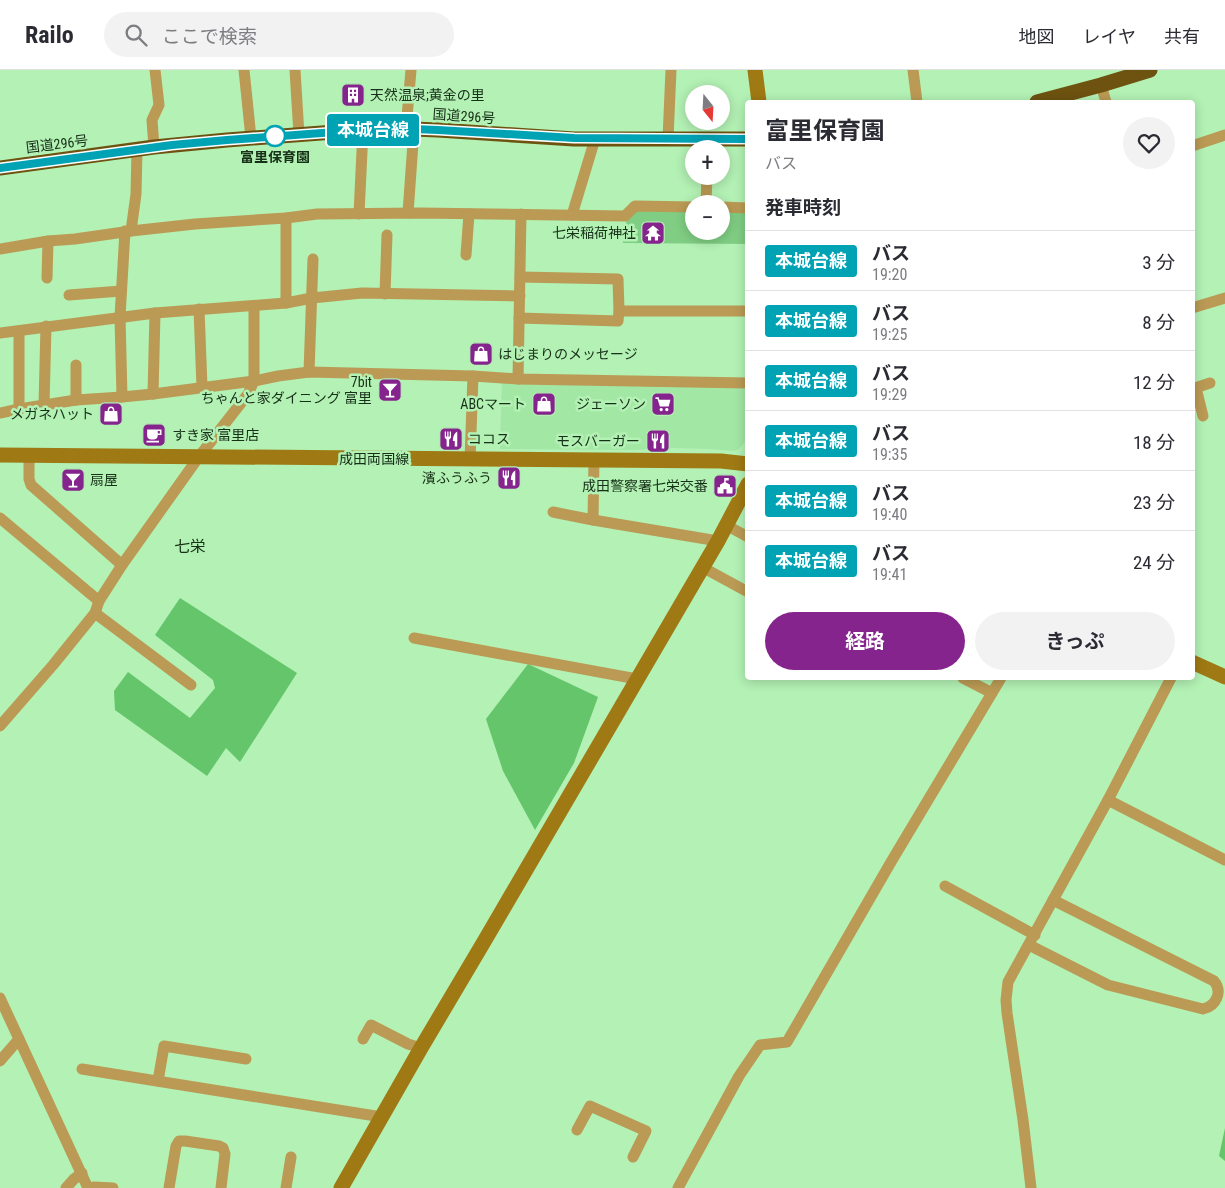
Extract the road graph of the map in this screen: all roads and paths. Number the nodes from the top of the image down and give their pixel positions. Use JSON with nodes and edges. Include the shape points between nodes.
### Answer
{"nodes":[{"id":1,"x":155,"y":70,"type":"edge"},
{"id":2,"x":244,"y":70,"type":"edge"},
{"id":3,"x":295,"y":70,"type":"edge"},
{"id":4,"x":411,"y":70,"type":"edge"},
{"id":5,"x":671,"y":70,"type":"edge"},
{"id":6,"x":755,"y":70,"type":"edge"},
{"id":7,"x":913,"y":70,"type":"edge"},
{"id":8,"x":1150,"y":70,"type":"edge"},
{"id":9,"x":1101,"y":85,"type":"junction"},
{"id":10,"x":759,"y":100,"type":"edge"},
{"id":11,"x":917,"y":100,"type":"edge"},
{"id":12,"x":1045,"y":100,"type":"edge"},
{"id":13,"x":1105,"y":100,"type":"edge"},
{"id":14,"x":410,"y":129,"type":"junction"},
{"id":15,"x":363,"y":130,"type":"junction"},
{"id":16,"x":299,"y":135,"type":"junction"},
{"id":17,"x":1225,"y":135,"type":"edge"},
{"id":18,"x":251,"y":138,"type":"junction"},
{"id":19,"x":668,"y":138,"type":"junction"},
{"id":20,"x":595,"y":139,"type":"junction"},
{"id":21,"x":745,"y":139,"type":"edge"},
{"id":22,"x":685,"y":141,"type":"edge"},
{"id":23,"x":730,"y":141,"type":"edge"},
{"id":24,"x":1195,"y":145,"type":"edge"},
{"id":25,"x":154,"y":147,"type":"junction"},
{"id":26,"x":137,"y":150,"type":"junction"},
{"id":27,"x":0,"y":168,"type":"edge"},
{"id":28,"x":685,"y":207,"type":"edge"},
{"id":29,"x":730,"y":207,"type":"edge"},
{"id":30,"x":745,"y":208,"type":"edge"},
{"id":31,"x":408,"y":213,"type":"junction"},
{"id":32,"x":359,"y":214,"type":"junction"},
{"id":33,"x":469,"y":214,"type":"junction"},
{"id":34,"x":521,"y":214,"type":"junction"},
{"id":35,"x":572,"y":215,"type":"junction"},
{"id":36,"x":286,"y":218,"type":"junction"},
{"id":37,"x":128,"y":231,"type":"junction"},
{"id":38,"x":387,"y":236,"type":"dead end"},
{"id":39,"x":48,"y":241,"type":"junction"},
{"id":40,"x":0,"y":249,"type":"edge"},
{"id":41,"x":466,"y":255,"type":"dead end"},
{"id":42,"x":313,"y":259,"type":"dead end"},
{"id":43,"x":520,"y":277,"type":"junction"},
{"id":44,"x":47,"y":278,"type":"dead end"},
{"id":45,"x":122,"y":291,"type":"junction"},
{"id":46,"x":386,"y":294,"type":"junction"},
{"id":47,"x":69,"y":295,"type":"dead end"},
{"id":48,"x":520,"y":296,"type":"junction"},
{"id":49,"x":312,"y":298,"type":"junction"},
{"id":50,"x":1225,"y":298,"type":"edge"},
{"id":51,"x":286,"y":303,"type":"junction"},
{"id":52,"x":254,"y":306,"type":"junction"},
{"id":53,"x":1195,"y":307,"type":"edge"},
{"id":54,"x":199,"y":309,"type":"junction"},
{"id":55,"x":619,"y":311,"type":"junction"},
{"id":56,"x":745,"y":311,"type":"edge"},
{"id":57,"x":155,"y":313,"type":"junction"},
{"id":58,"x":120,"y":317,"type":"junction"},
{"id":59,"x":519,"y":318,"type":"junction"},
{"id":60,"x":46,"y":326,"type":"junction"},
{"id":61,"x":19,"y":331,"type":"junction"},
{"id":62,"x":0,"y":333,"type":"edge"},
{"id":63,"x":76,"y":365,"type":"dead end"},
{"id":64,"x":309,"y":372,"type":"junction"},
{"id":65,"x":473,"y":376,"type":"junction"},
{"id":66,"x":518,"y":379,"type":"junction"},
{"id":67,"x":254,"y":381,"type":"junction"},
{"id":68,"x":745,"y":383,"type":"edge"},
{"id":69,"x":1210,"y":383,"type":"dead end"},
{"id":70,"x":202,"y":387,"type":"junction"},
{"id":71,"x":1195,"y":388,"type":"edge"},
{"id":72,"x":1195,"y":391,"type":"edge"},
{"id":73,"x":153,"y":394,"type":"junction"},
{"id":74,"x":122,"y":397,"type":"junction"},
{"id":75,"x":76,"y":400,"type":"junction"},
{"id":76,"x":44,"y":405,"type":"junction"},
{"id":77,"x":19,"y":409,"type":"junction"},
{"id":78,"x":0,"y":413,"type":"edge"},
{"id":79,"x":1203,"y":416,"type":"dead end"},
{"id":80,"x":0,"y":456,"type":"edge"},
{"id":81,"x":30,"y":456,"type":"junction"},
{"id":82,"x":198,"y":458,"type":"junction"},
{"id":83,"x":470,"y":460,"type":"junction"},
{"id":84,"x":594,"y":460,"type":"junction"},
{"id":85,"x":745,"y":464,"type":"edge"},
{"id":86,"x":745,"y":490,"type":"edge"},
{"id":87,"x":553,"y":512,"type":"dead end"},
{"id":88,"x":0,"y":518,"type":"edge"},
{"id":89,"x":592,"y":520,"type":"junction"},
{"id":90,"x":726,"y":525,"type":"junction"},
{"id":91,"x":745,"y":535,"type":"edge"},
{"id":92,"x":718,"y":541,"type":"junction"},
{"id":93,"x":122,"y":565,"type":"junction"},
{"id":94,"x":702,"y":567,"type":"junction"},
{"id":95,"x":745,"y":590,"type":"edge"},
{"id":96,"x":99,"y":601,"type":"junction"},
{"id":97,"x":95,"y":614,"type":"junction"},
{"id":98,"x":414,"y":638,"type":"dead end"},
{"id":99,"x":1195,"y":663,"type":"edge"},
{"id":100,"x":1225,"y":677,"type":"edge"},
{"id":101,"x":637,"y":679,"type":"junction"},
{"id":102,"x":967,"y":680,"type":"edge"},
{"id":103,"x":1000,"y":680,"type":"edge"},
{"id":104,"x":1170,"y":680,"type":"edge"},
{"id":105,"x":191,"y":685,"type":"dead end"},
{"id":106,"x":992,"y":693,"type":"junction"},
{"id":107,"x":0,"y":726,"type":"edge"},
{"id":108,"x":1108,"y":800,"type":"junction"},
{"id":109,"x":1225,"y":860,"type":"edge"},
{"id":110,"x":945,"y":886,"type":"dead end"},
{"id":111,"x":1054,"y":900,"type":"junction"},
{"id":112,"x":1032,"y":940,"type":"junction"},
{"id":113,"x":1,"y":1002,"type":"edge"},
{"id":114,"x":19,"y":1039,"type":"junction"},
{"id":115,"x":363,"y":1039,"type":"dead end"},
{"id":116,"x":420,"y":1048,"type":"junction"},
{"id":117,"x":246,"y":1059,"type":"dead end"},
{"id":118,"x":0,"y":1060,"type":"edge"},
{"id":119,"x":82,"y":1068,"type":"dead end"},
{"id":120,"x":158,"y":1080,"type":"junction"},
{"id":121,"x":382,"y":1116,"type":"junction"},
{"id":122,"x":577,"y":1130,"type":"dead end"},
{"id":123,"x":291,"y":1157,"type":"dead end"},
{"id":124,"x":633,"y":1157,"type":"dead end"},
{"id":125,"x":82,"y":1173,"type":"junction"},
{"id":126,"x":66,"y":1188,"type":"edge"},
{"id":127,"x":89,"y":1188,"type":"edge"},
{"id":128,"x":113,"y":1188,"type":"edge"},
{"id":129,"x":169,"y":1188,"type":"edge"},
{"id":130,"x":221,"y":1188,"type":"edge"},
{"id":131,"x":286,"y":1188,"type":"edge"},
{"id":132,"x":341,"y":1188,"type":"edge"},
{"id":133,"x":678,"y":1188,"type":"edge"},
{"id":134,"x":1031,"y":1188,"type":"edge"}],
"edges":[{"from":1,"to":25,"type":"street","via":[[159,105],[152,120]]},
{"from":2,"to":18,"type":"street"},
{"from":3,"to":16,"type":"street"},
{"from":4,"to":14,"type":"street"},
{"from":5,"to":19,"type":"street"},
{"from":6,"to":10,"type":"street"},
{"from":7,"to":11,"type":"street"},
{"from":8,"to":9,"type":"highway"},
{"from":9,"to":12,"type":"highway"},
{"from":9,"to":13,"type":"street"},
{"from":14,"to":15,"type":"highway","name":"国道296号"},
{"from":14,"to":20,"type":"highway","name":"国道296号"},
{"from":14,"to":31,"type":"street"},
{"from":15,"to":16,"type":"highway","name":"国道296号"},
{"from":15,"to":32,"type":"street"},
{"from":16,"to":18,"type":"highway","name":"国道296号"},
{"from":17,"to":24,"type":"street"},
{"from":18,"to":25,"type":"highway","name":"国道296号"},
{"from":19,"to":20,"type":"highway","name":"国道296号"},
{"from":19,"to":22,"type":"highway","name":"国道296号"},
{"from":20,"to":35,"type":"street"},
{"from":21,"to":23,"type":"highway","name":"国道296号"},
{"from":25,"to":26,"type":"highway","name":"国道296号"},
{"from":26,"to":27,"type":"highway","name":"国道296号"},
{"from":26,"to":37,"type":"street","via":[[136,194]]},
{"from":28,"to":35,"type":"street","via":[[635,206],[625,216]]},
{"from":29,"to":30,"type":"street"},
{"from":31,"to":32,"type":"street"},
{"from":31,"to":33,"type":"street"},
{"from":32,"to":36,"type":"street"},
{"from":33,"to":34,"type":"street"},
{"from":33,"to":41,"type":"street"},
{"from":34,"to":35,"type":"street"},
{"from":34,"to":43,"type":"street"},
{"from":36,"to":37,"type":"street"},
{"from":36,"to":51,"type":"street"},
{"from":37,"to":39,"type":"street"},
{"from":37,"to":45,"type":"street"},
{"from":38,"to":46,"type":"street"},
{"from":39,"to":40,"type":"street"},
{"from":39,"to":44,"type":"street"},
{"from":42,"to":49,"type":"street"},
{"from":43,"to":48,"type":"street"},
{"from":43,"to":55,"type":"street","via":[[618,278]]},
{"from":45,"to":47,"type":"street"},
{"from":45,"to":58,"type":"street"},
{"from":46,"to":48,"type":"street"},
{"from":46,"to":49,"type":"street"},
{"from":48,"to":59,"type":"street"},
{"from":49,"to":51,"type":"street"},
{"from":49,"to":64,"type":"street"},
{"from":50,"to":53,"type":"street"},
{"from":51,"to":52,"type":"street"},
{"from":52,"to":54,"type":"street"},
{"from":52,"to":67,"type":"street"},
{"from":54,"to":57,"type":"street"},
{"from":54,"to":70,"type":"street"},
{"from":55,"to":56,"type":"street"},
{"from":55,"to":59,"type":"street","via":[[618,321]]},
{"from":57,"to":58,"type":"street"},
{"from":57,"to":73,"type":"street"},
{"from":58,"to":60,"type":"street"},
{"from":58,"to":74,"type":"street"},
{"from":59,"to":66,"type":"street"},
{"from":60,"to":61,"type":"street"},
{"from":60,"to":76,"type":"street"},
{"from":61,"to":62,"type":"street"},
{"from":61,"to":77,"type":"street"},
{"from":63,"to":75,"type":"street"},
{"from":64,"to":65,"type":"street"},
{"from":64,"to":67,"type":"street"},
{"from":65,"to":66,"type":"street"},
{"from":65,"to":83,"type":"street"},
{"from":66,"to":68,"type":"street"},
{"from":67,"to":70,"type":"street"},
{"from":67,"to":82,"type":"street","via":[[248,394]]},
{"from":69,"to":71,"type":"street"},
{"from":70,"to":73,"type":"street"},
{"from":72,"to":79,"type":"street"},
{"from":73,"to":74,"type":"street"},
{"from":74,"to":75,"type":"street"},
{"from":75,"to":76,"type":"street"},
{"from":76,"to":77,"type":"street"},
{"from":77,"to":78,"type":"street"},
{"from":80,"to":81,"type":"street","name":"成田両国線"},
{"from":81,"to":82,"type":"street","name":"成田両国線"},
{"from":81,"to":93,"type":"street","via":[[31,485]]},
{"from":82,"to":83,"type":"street","name":"成田両国線"},
{"from":82,"to":93,"type":"street"},
{"from":83,"to":84,"type":"street","name":"成田両国線"},
{"from":84,"to":85,"type":"street","name":"成田両国線"},
{"from":84,"to":89,"type":"street"},
{"from":86,"to":90,"type":"street"},
{"from":87,"to":89,"type":"street"},
{"from":88,"to":96,"type":"street"},
{"from":89,"to":92,"type":"street"},
{"from":90,"to":91,"type":"street"},
{"from":90,"to":92,"type":"street"},
{"from":92,"to":94,"type":"street"},
{"from":93,"to":96,"type":"street"},
{"from":94,"to":95,"type":"street"},
{"from":94,"to":101,"type":"street"},
{"from":96,"to":97,"type":"street"},
{"from":97,"to":105,"type":"street"},
{"from":97,"to":107,"type":"street"},
{"from":98,"to":101,"type":"street"},
{"from":99,"to":100,"type":"street"},
{"from":101,"to":116,"type":"street"},
{"from":102,"to":106,"type":"street"},
{"from":103,"to":106,"type":"street"},
{"from":104,"to":108,"type":"street"},
{"from":106,"to":133,"type":"street","via":[[787,1042],[760,1045],[739,1076]]},
{"from":108,"to":109,"type":"street"},
{"from":108,"to":111,"type":"street"},
{"from":110,"to":112,"type":"street"},
{"from":111,"to":112,"type":"street"},
{"from":111,"to":112,"type":"street","via":[[1214,981],[1219,990],[1218,997],[1208,1008],[1202,1009],[1108,985]]},
{"from":112,"to":134,"type":"street","via":[[1008,982],[1006,1000]]},
{"from":113,"to":114,"type":"street"},
{"from":114,"to":118,"type":"street"},
{"from":114,"to":125,"type":"street"},
{"from":115,"to":116,"type":"street","via":[[371,1026]]},
{"from":116,"to":121,"type":"street"},
{"from":117,"to":120,"type":"street","via":[[164,1046]]},
{"from":119,"to":120,"type":"street"},
{"from":120,"to":121,"type":"street"},
{"from":121,"to":132,"type":"street"},
{"from":122,"to":124,"type":"street","via":[[590,1106],[646,1131]]},
{"from":123,"to":131,"type":"street"},
{"from":125,"to":126,"type":"street"},
{"from":125,"to":127,"type":"street"},
{"from":127,"to":128,"type":"street"},
{"from":129,"to":130,"type":"street","via":[[179,1141],[223,1148]]}]}
